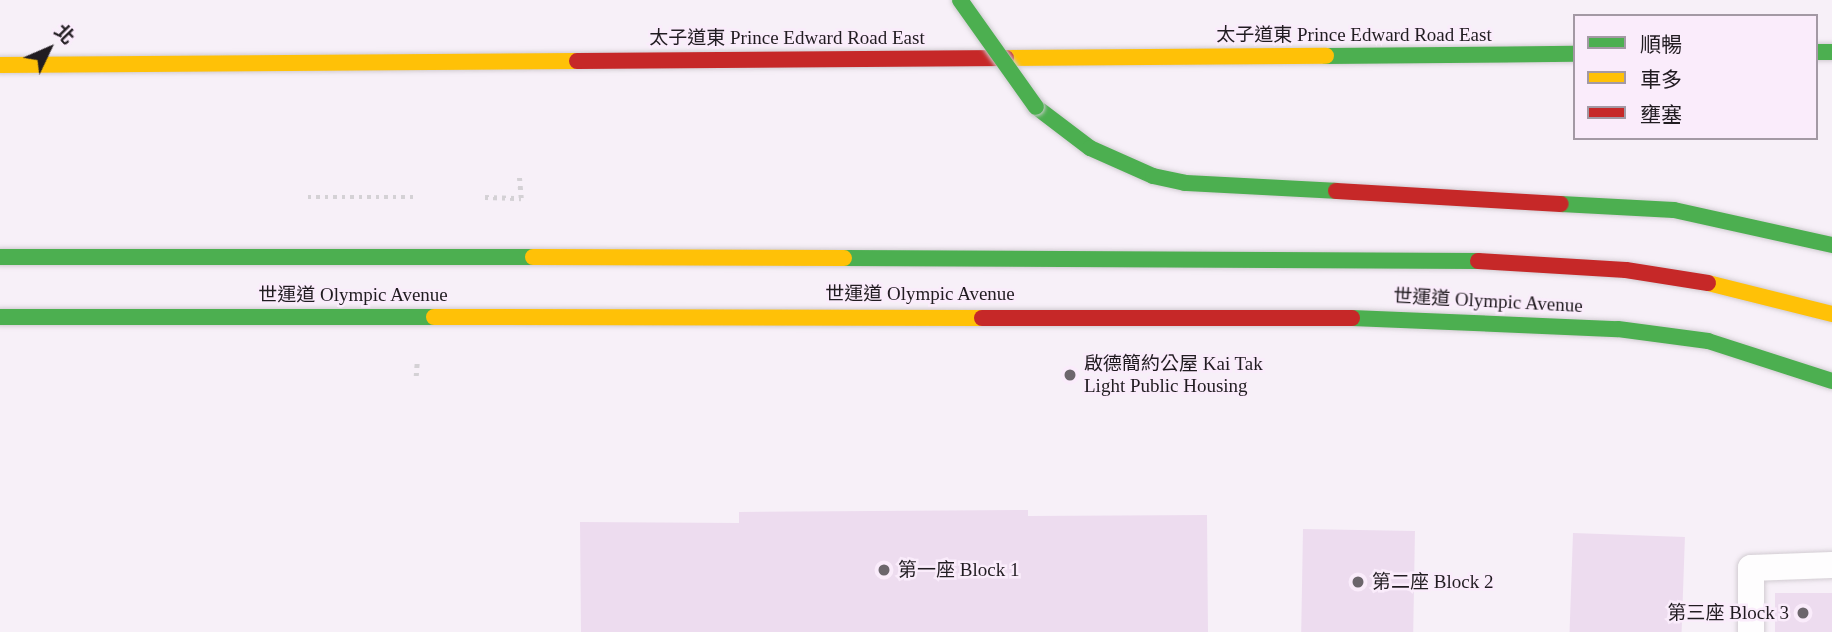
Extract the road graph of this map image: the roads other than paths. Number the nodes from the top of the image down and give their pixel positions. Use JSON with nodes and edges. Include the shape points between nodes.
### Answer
{"nodes":[{"id":1,"x":960,"y":0,"type":"edge"},
{"id":2,"x":1573,"y":54,"type":"edge"},
{"id":3,"x":0,"y":65,"type":"edge"},
{"id":4,"x":1832,"y":245,"type":"edge"},
{"id":5,"x":0,"y":257,"type":"edge"},
{"id":6,"x":1832,"y":314,"type":"edge"},
{"id":7,"x":0,"y":317,"type":"edge"},
{"id":8,"x":1832,"y":381,"type":"edge"},
{"id":9,"x":1832,"y":565,"type":"edge"},
{"id":10,"x":1751,"y":632,"type":"edge"}],
"edges":[{"from":1,"to":4,"type":"main road","bridge":true,"via":[[1015,84],[1090,148],[1153,176],[1278,188],[1674,209]]},
{"from":2,"to":3,"type":"main road","name":"太子道東 Prince Edward Road East"},
{"from":5,"to":6,"type":"main road","name":"世運道 Olympic Avenue","via":[[1434,258],[1626,270],[1726,286]]},
{"from":7,"to":8,"type":"main road","name":"世運道 Olympic Avenue","via":[[1422,318],[1618,329],[1708,341]]},
{"from":9,"to":10,"type":"lane","via":[[1751,568]]}]}
